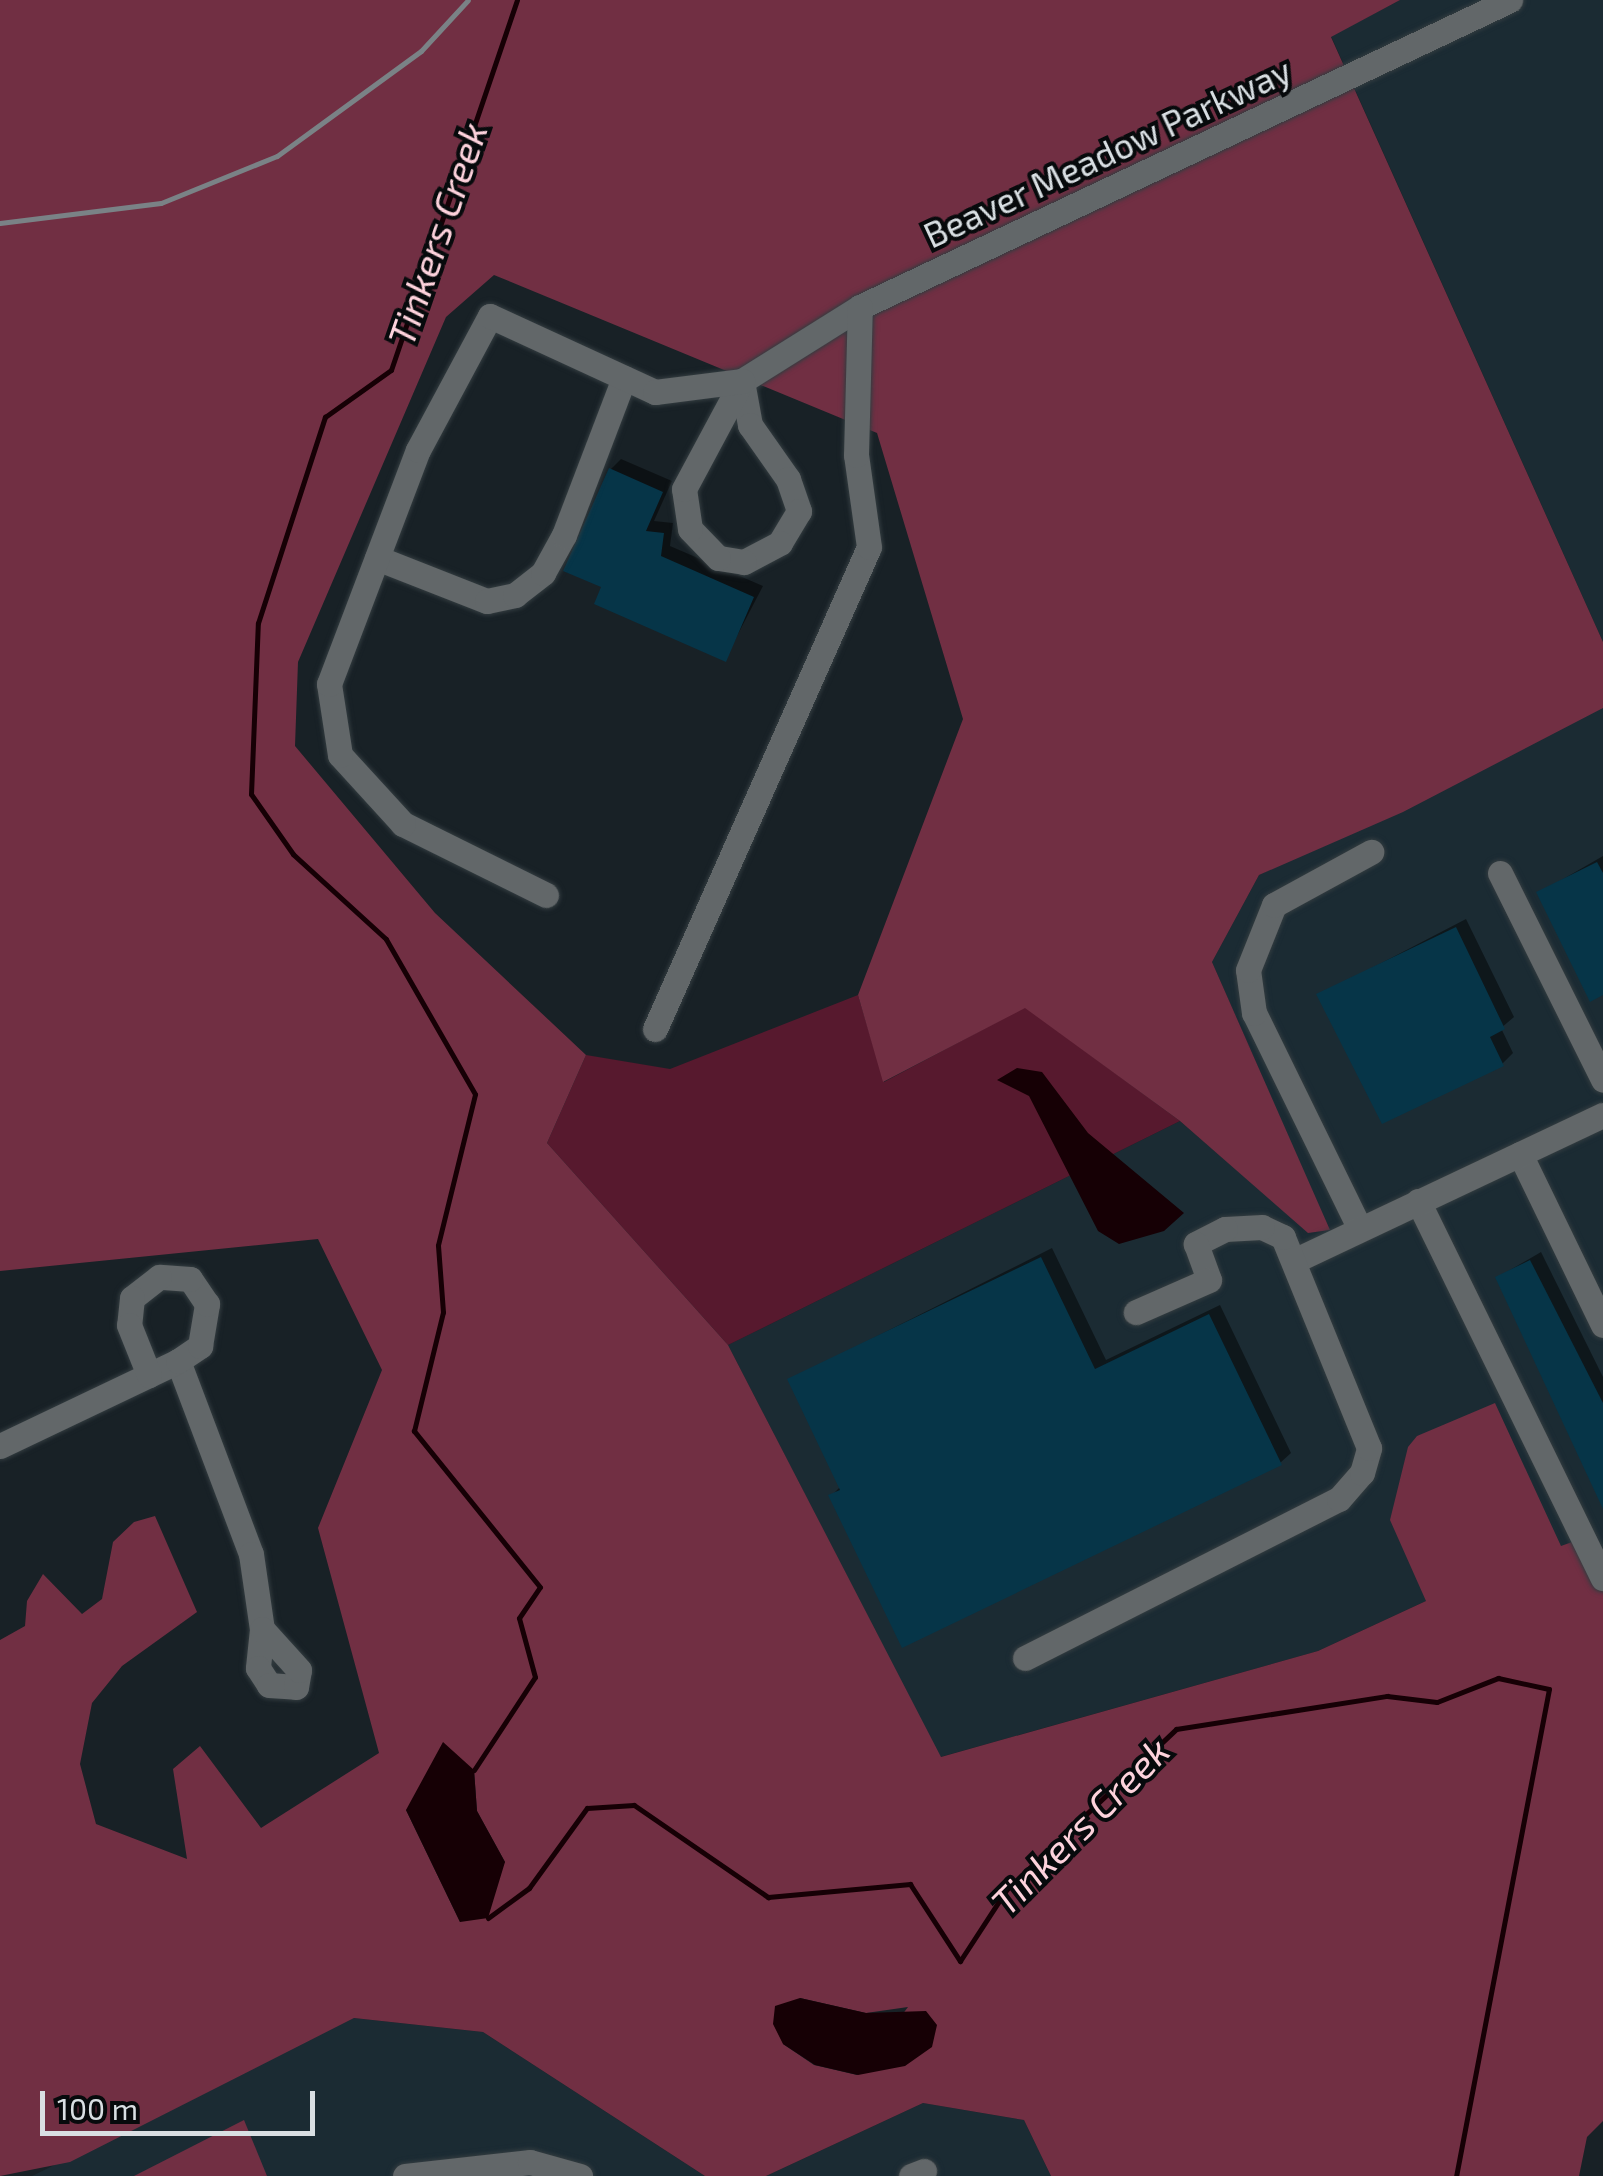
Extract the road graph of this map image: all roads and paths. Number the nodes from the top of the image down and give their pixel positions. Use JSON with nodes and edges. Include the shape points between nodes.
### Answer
{"nodes":[{"id":1,"x":1510,"y":0,"type":"edge"},
{"id":2,"x":860,"y":307,"type":"junction"},
{"id":3,"x":624,"y":378,"type":"junction"},
{"id":4,"x":742,"y":381,"type":"junction"},
{"id":5,"x":377,"y":558,"type":"junction"},
{"id":6,"x":1372,"y":852,"type":"dead end"},
{"id":7,"x":1500,"y":873,"type":"dead end"},
{"id":8,"x":546,"y":896,"type":"dead end"},
{"id":9,"x":655,"y":1030,"type":"dead end"},
{"id":10,"x":1603,"y":1080,"type":"edge"},
{"id":11,"x":1603,"y":1114,"type":"edge"},
{"id":12,"x":1520,"y":1154,"type":"junction"},
{"id":13,"x":1418,"y":1201,"type":"junction"},
{"id":14,"x":1360,"y":1229,"type":"junction"},
{"id":15,"x":1298,"y":1259,"type":"junction"},
{"id":16,"x":1136,"y":1312,"type":"dead end"},
{"id":17,"x":1603,"y":1325,"type":"edge"},
{"id":18,"x":178,"y":1361,"type":"junction"},
{"id":19,"x":149,"y":1374,"type":"junction"},
{"id":20,"x":0,"y":1446,"type":"edge"},
{"id":21,"x":1603,"y":1578,"type":"edge"},
{"id":22,"x":262,"y":1630,"type":"dead end"},
{"id":23,"x":1026,"y":1658,"type":"dead end"},
{"id":24,"x":405,"y":2176,"type":"edge"},
{"id":25,"x":580,"y":2176,"type":"edge"}],
"edges":[{"from":1,"to":2,"type":"street","name":"Beaver Meadow Parkway"},
{"from":2,"to":4,"type":"street","name":"Beaver Meadow Parkway"},
{"from":2,"to":9,"type":"street","via":[[856,455],[869,548]]},
{"from":3,"to":4,"type":"street","via":[[655,392]]},
{"from":3,"to":5,"type":"street","via":[[564,535],[543,573],[515,594],[488,601]]},
{"from":3,"to":5,"type":"street","via":[[490,316],[418,450]]},
{"from":4,"to":4,"type":"street","via":[[684,489],[690,529],[718,558],[744,562],[780,543],[799,511],[788,479],[750,426]]},
{"from":5,"to":8,"type":"street","via":[[329,684],[340,756],[403,824]]},
{"from":6,"to":14,"type":"street","via":[[1274,905],[1248,970],[1254,1014]]},
{"from":7,"to":10,"type":"street"},
{"from":11,"to":12,"type":"street"},
{"from":12,"to":13,"type":"street"},
{"from":12,"to":17,"type":"street"},
{"from":13,"to":14,"type":"street"},
{"from":13,"to":21,"type":"street"},
{"from":14,"to":15,"type":"street"},
{"from":15,"to":16,"type":"street","via":[[1283,1237],[1262,1227],[1225,1229],[1196,1244],[1209,1280]]},
{"from":15,"to":23,"type":"street","via":[[1370,1448],[1362,1472],[1339,1499]]},
{"from":18,"to":19,"type":"street"},
{"from":18,"to":19,"type":"street","via":[[200,1346],[207,1304],[190,1279],[159,1277],[144,1284],[129,1311]]},
{"from":18,"to":22,"type":"street","via":[[251,1554]]},
{"from":19,"to":20,"type":"street"},
{"from":24,"to":25,"type":"street","via":[[530,2162]]}]}
